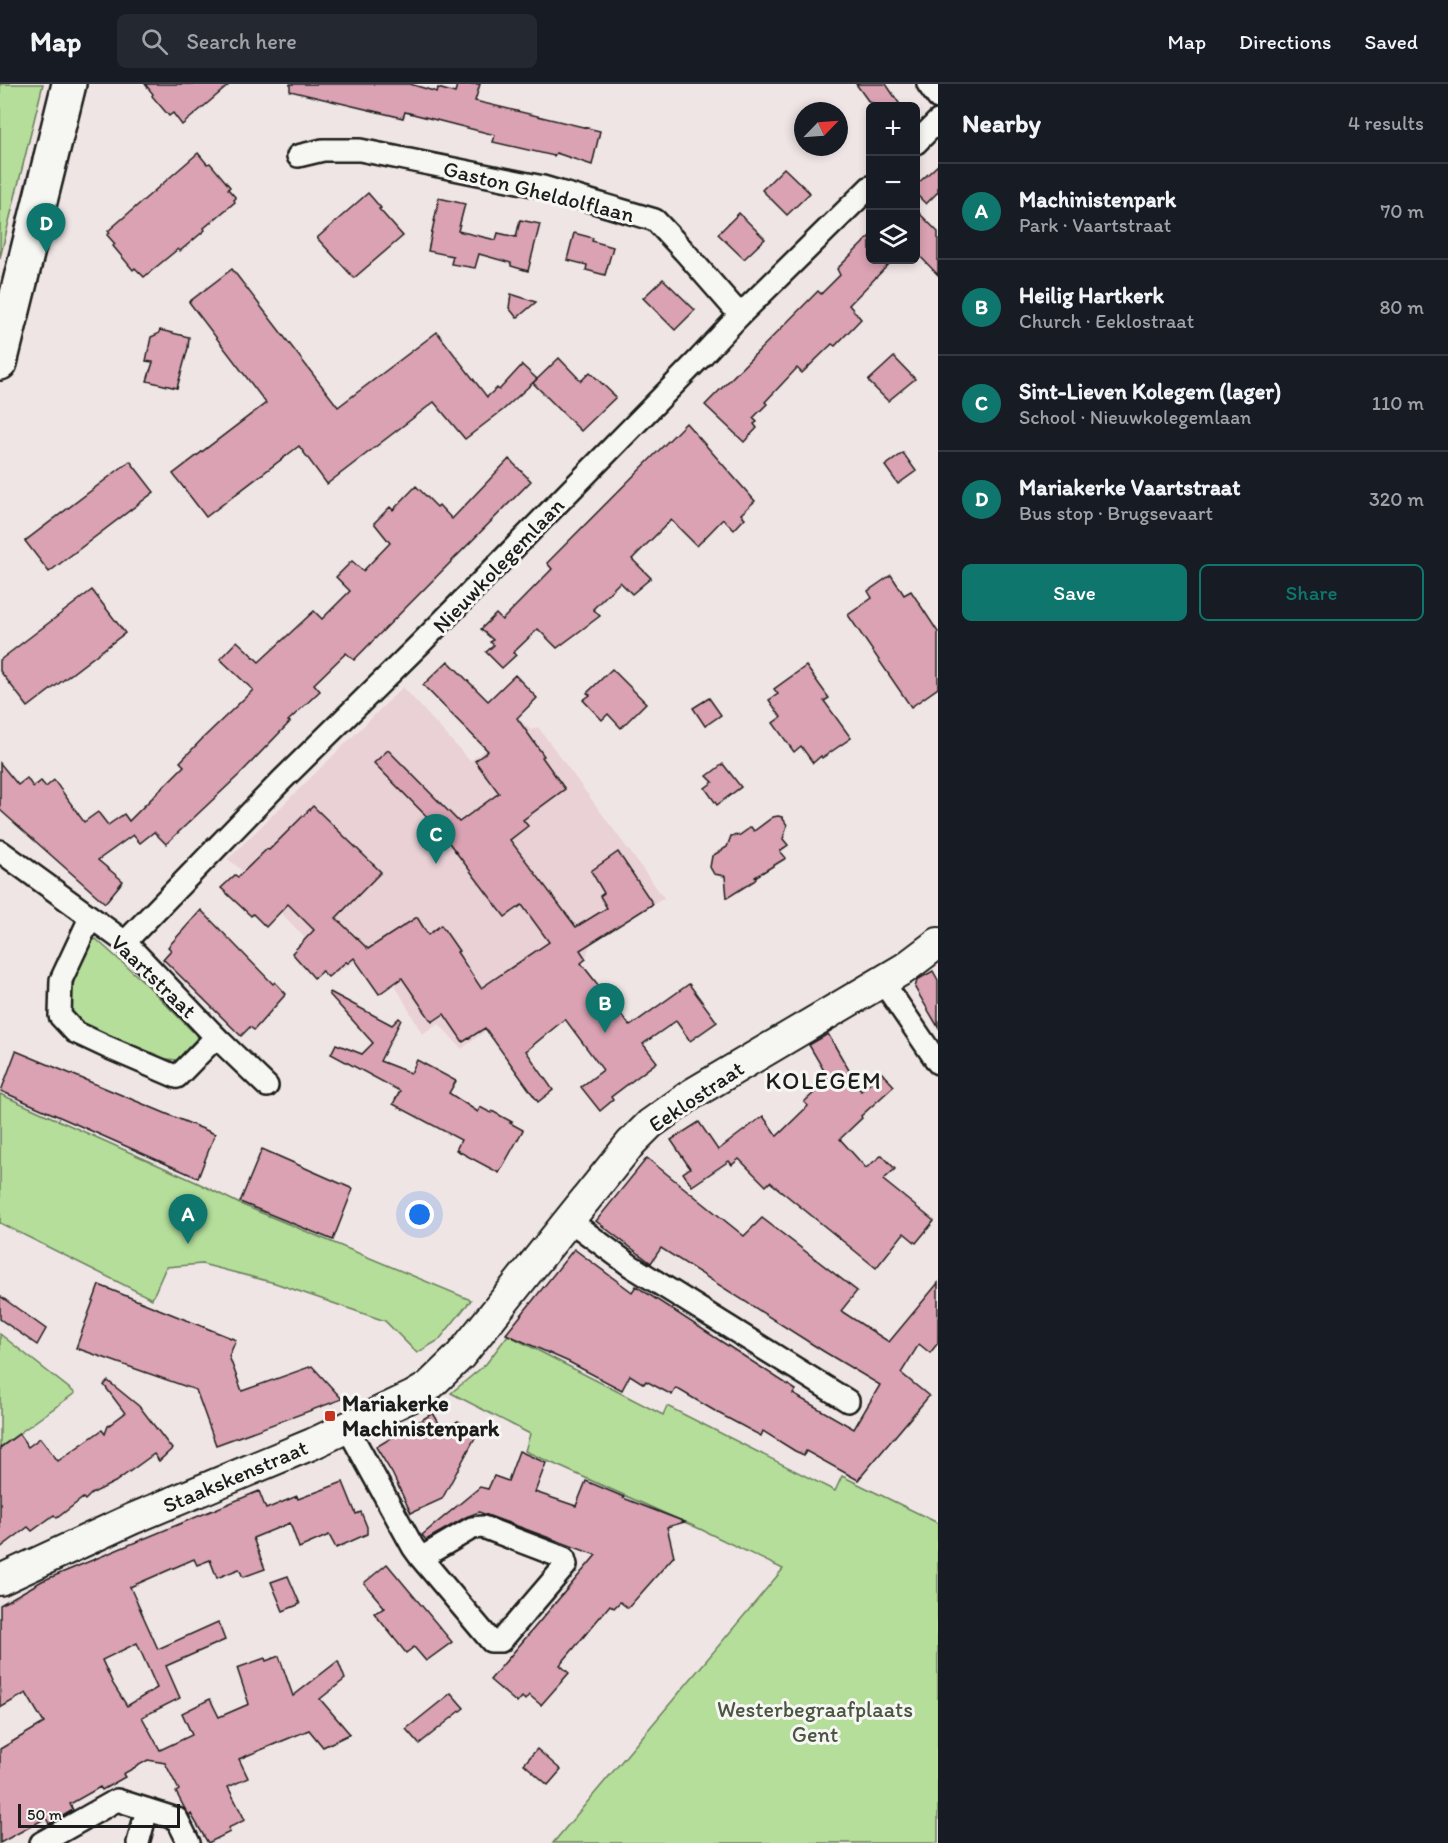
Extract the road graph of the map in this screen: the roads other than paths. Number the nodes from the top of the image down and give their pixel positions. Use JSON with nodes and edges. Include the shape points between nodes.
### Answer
{"nodes":[{"id":1,"x":69,"y":84,"type":"edge"},
{"id":2,"x":928,"y":84,"type":"edge"},
{"id":3,"x":938,"y":98,"type":"edge"},
{"id":4,"x":938,"y":121,"type":"edge"},
{"id":5,"x":920,"y":138,"type":"edge"},
{"id":6,"x":298,"y":156,"type":"dead end"},
{"id":7,"x":866,"y":191,"type":"edge"},
{"id":8,"x":740,"y":315,"type":"junction"},
{"id":9,"x":0,"y":363,"type":"edge"},
{"id":10,"x":0,"y":851,"type":"edge"},
{"id":11,"x":90,"y":918,"type":"junction"},
{"id":12,"x":124,"y":942,"type":"junction"},
{"id":13,"x":938,"y":943,"type":"edge"},
{"id":14,"x":883,"y":982,"type":"junction"},
{"id":15,"x":216,"y":1037,"type":"junction"},
{"id":16,"x":938,"y":1063,"type":"edge"},
{"id":17,"x":267,"y":1086,"type":"dead end"},
{"id":18,"x":569,"y":1220,"type":"junction"},
{"id":19,"x":460,"y":1356,"type":"joint"},
{"id":20,"x":848,"y":1401,"type":"dead end"},
{"id":21,"x":347,"y":1427,"type":"junction"},
{"id":22,"x":421,"y":1558,"type":"junction"},
{"id":23,"x":0,"y":1580,"type":"edge"},
{"id":24,"x":147,"y":1810,"type":"junction"},
{"id":25,"x":41,"y":1843,"type":"edge"},
{"id":26,"x":138,"y":1843,"type":"edge"},
{"id":27,"x":189,"y":1843,"type":"edge"}],
"edges":[{"from":1,"to":9,"type":"main road"},
{"from":2,"to":3,"type":"street"},
{"from":4,"to":5,"type":"street"},
{"from":6,"to":8,"type":"street","name":"Gaston Gheldolflaan","via":[[323,150],[360,150],[543,187],[655,220]]},
{"from":7,"to":8,"type":"street","name":"Nieuwkolegemlaan"},
{"from":8,"to":12,"type":"street","name":"Nieuwkolegemlaan"},
{"from":10,"to":11,"type":"street","name":"Vaartstraat"},
{"from":11,"to":12,"type":"street","name":"Vaartstraat"},
{"from":11,"to":15,"type":"street","name":"Vaartstraat","via":[[61,980],[60,1016],[75,1032],[177,1077]]},
{"from":12,"to":15,"type":"street","name":"Vaartstraat"},
{"from":13,"to":14,"type":"street","name":"Eeklostraat"},
{"from":14,"to":16,"type":"street"},
{"from":14,"to":18,"type":"street","name":"Eeklostraat","via":[[692,1094],[650,1124]]},
{"from":15,"to":17,"type":"street","name":"Vaartstraat"},
{"from":18,"to":19,"type":"street","name":"Eeklostraat"},
{"from":18,"to":20,"type":"street","via":[[631,1266]]},
{"from":19,"to":21,"type":"street","name":"Staakskenstraat","via":[[428,1387]]},
{"from":21,"to":22,"type":"street"},
{"from":21,"to":23,"type":"street","name":"Staakskenstraat","via":[[132,1518]]},
{"from":22,"to":22,"type":"street","via":[[472,1528],[483,1527],[564,1558],[566,1565],[501,1641],[490,1641]]},
{"from":24,"to":25,"type":"street","via":[[117,1800]]},
{"from":24,"to":26,"type":"street"},
{"from":24,"to":27,"type":"street","via":[[177,1819]]}]}
